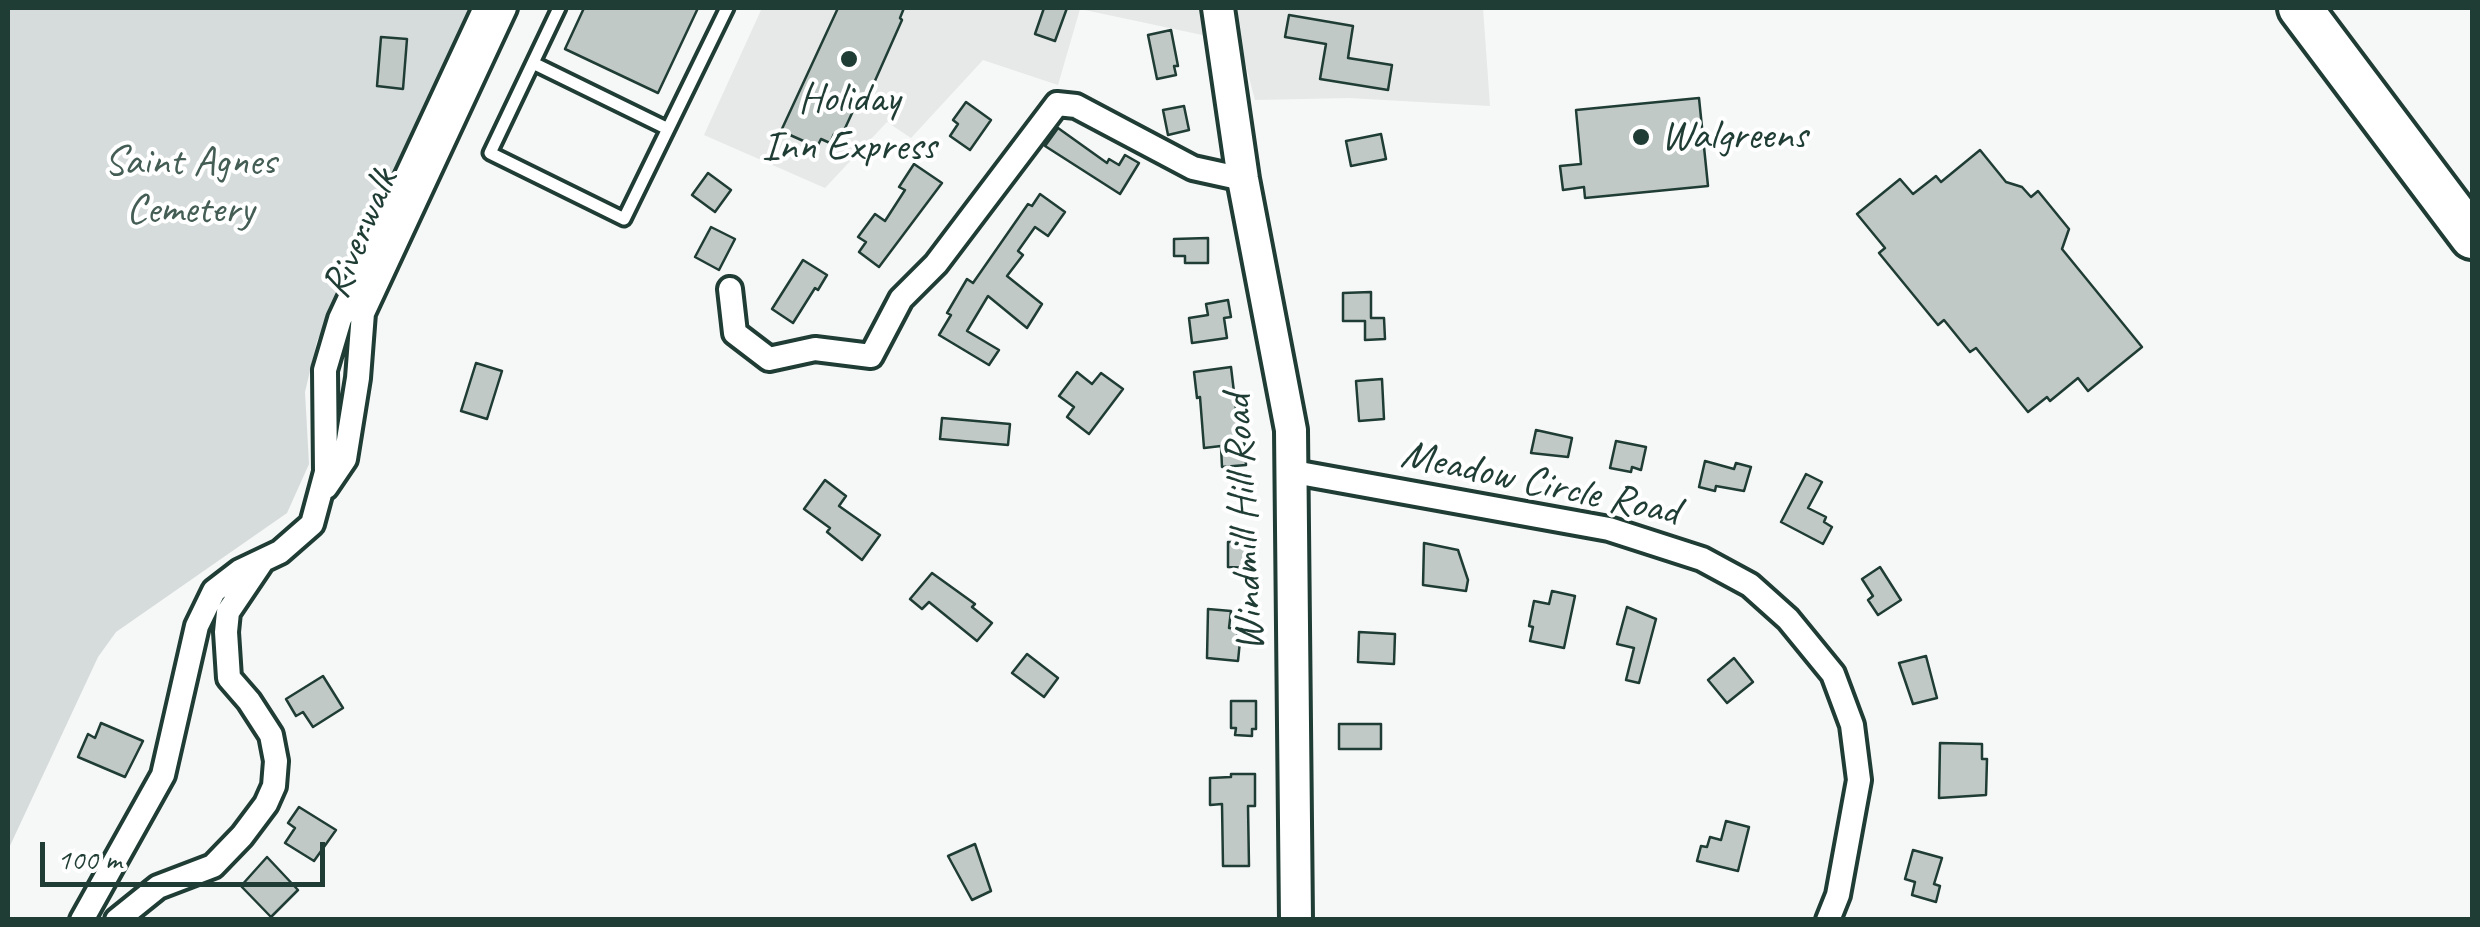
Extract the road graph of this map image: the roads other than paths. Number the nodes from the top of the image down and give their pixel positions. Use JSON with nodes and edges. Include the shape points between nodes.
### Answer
{"nodes":[{"id":1,"x":485,"y":8,"type":"edge"},
{"id":2,"x":505,"y":8,"type":"edge"},
{"id":3,"x":560,"y":8,"type":"edge"},
{"id":4,"x":726,"y":8,"type":"edge"},
{"id":5,"x":1218,"y":8,"type":"edge"},
{"id":6,"x":2300,"y":8,"type":"edge"},
{"id":7,"x":2328,"y":8,"type":"edge"},
{"id":8,"x":533,"y":63,"type":"junction"},
{"id":9,"x":668,"y":129,"type":"junction"},
{"id":10,"x":1242,"y":180,"type":"junction"},
{"id":11,"x":2472,"y":202,"type":"edge"},
{"id":12,"x":2472,"y":237,"type":"edge"},
{"id":13,"x":730,"y":289,"type":"dead end"},
{"id":14,"x":1294,"y":472,"type":"junction"},
{"id":15,"x":319,"y":498,"type":"junction"},
{"id":16,"x":263,"y":560,"type":"junction"},
{"id":17,"x":82,"y":920,"type":"edge"},
{"id":18,"x":116,"y":920,"type":"edge"},
{"id":19,"x":1296,"y":920,"type":"edge"},
{"id":20,"x":1828,"y":920,"type":"edge"}],
"edges":[{"from":1,"to":15,"type":"street","name":"Riverwalk","via":[[340,320],[325,370],[326,472]]},
{"from":2,"to":15,"type":"street","name":"Riverwalk","via":[[363,313],[345,458]]},
{"from":3,"to":8,"type":"lane"},
{"from":4,"to":9,"type":"lane"},
{"from":5,"to":10,"type":"street","name":"Windmill Hill Road"},
{"from":6,"to":12,"type":"highway"},
{"from":7,"to":11,"type":"highway"},
{"from":8,"to":9,"type":"lane"},
{"from":8,"to":9,"type":"lane","via":[[490,154],[624,219]]},
{"from":10,"to":13,"type":"street","via":[[1193,168],[1076,106],[1057,104],[936,264],[901,299],[871,356],[815,350],[769,359],[735,333]]},
{"from":10,"to":14,"type":"street","name":"Windmill Hill Road"},
{"from":14,"to":19,"type":"street","name":"Windmill Hill Road"},
{"from":14,"to":20,"type":"street","name":"Meadow Circle Road","via":[[1609,529],[1702,559],[1750,585],[1833,674],[1852,725],[1860,780]]},
{"from":15,"to":16,"type":"street","name":"Riverwalk","via":[[312,524]]},
{"from":16,"to":17,"type":"street","name":"Riverwalk","via":[[214,591],[197,626],[163,775]]},
{"from":16,"to":18,"type":"street","name":"Riverwalk","via":[[228,612],[226,632],[229,678],[271,735],[274,786],[213,866],[158,886]]}]}
